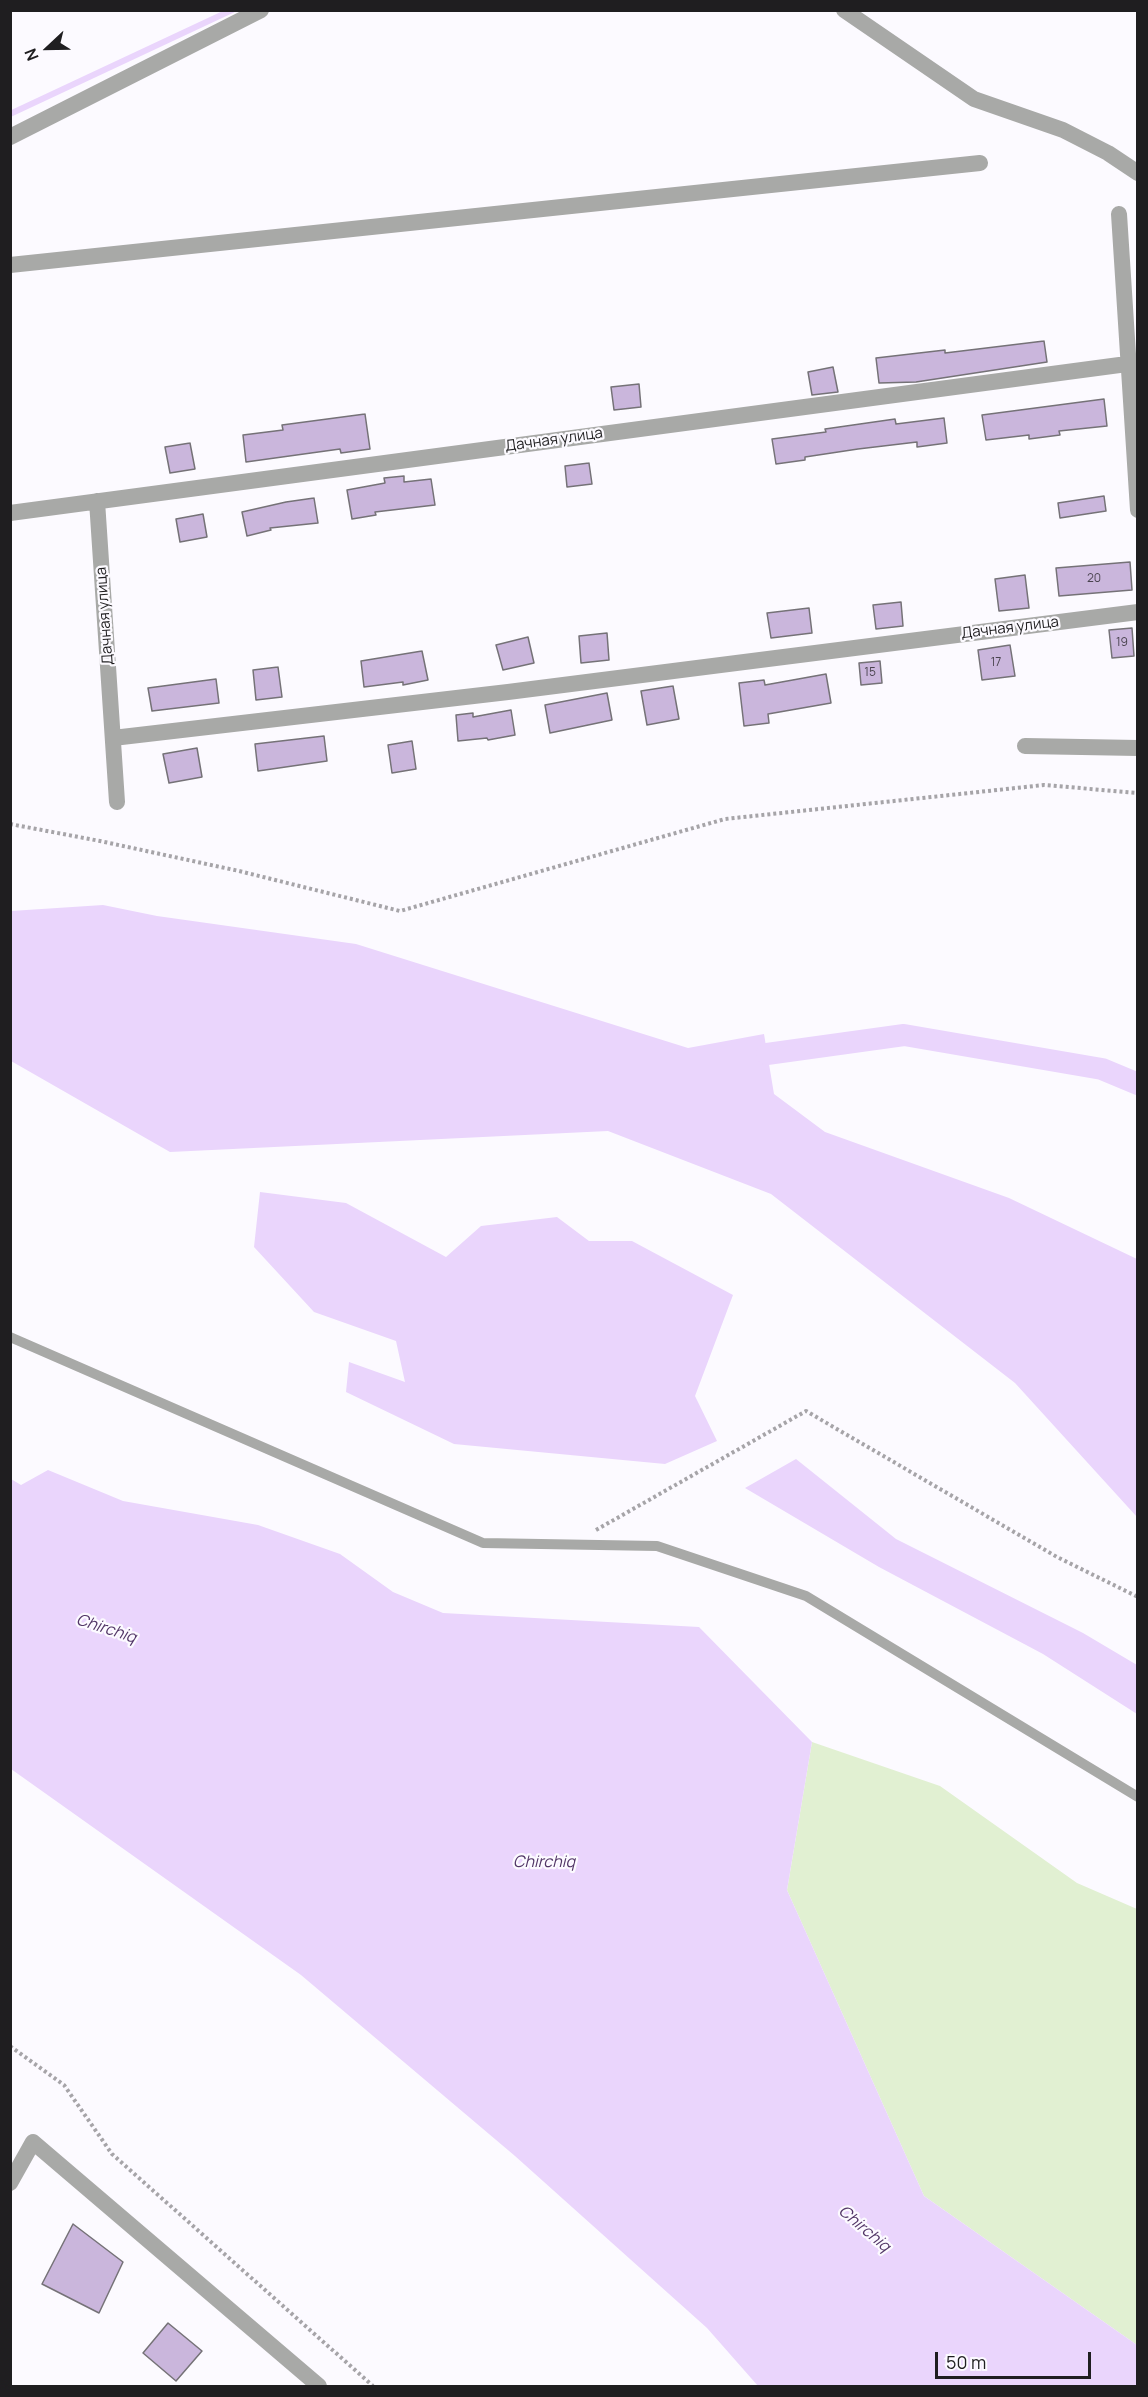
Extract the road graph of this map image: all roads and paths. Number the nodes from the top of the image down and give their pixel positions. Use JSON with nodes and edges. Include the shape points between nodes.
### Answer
{"nodes":[{"id":1,"x":261,"y":10,"type":"edge"},
{"id":2,"x":844,"y":10,"type":"edge"},
{"id":3,"x":10,"y":137,"type":"edge"},
{"id":4,"x":981,"y":163,"type":"dead end"},
{"id":5,"x":1137,"y":173,"type":"edge"},
{"id":6,"x":1119,"y":214,"type":"dead end"},
{"id":7,"x":10,"y":265,"type":"edge"},
{"id":8,"x":1127,"y":364,"type":"junction"},
{"id":9,"x":97,"y":501,"type":"junction"},
{"id":10,"x":1137,"y":510,"type":"edge"},
{"id":11,"x":10,"y":513,"type":"edge"},
{"id":12,"x":1137,"y":612,"type":"edge"},
{"id":13,"x":113,"y":738,"type":"junction"},
{"id":14,"x":1025,"y":746,"type":"dead end"},
{"id":15,"x":1137,"y":748,"type":"edge"},
{"id":16,"x":1137,"y":794,"type":"edge"},
{"id":17,"x":117,"y":802,"type":"dead end"},
{"id":18,"x":10,"y":824,"type":"edge"},
{"id":19,"x":10,"y":1337,"type":"edge"},
{"id":20,"x":569,"y":1545,"type":"junction"},
{"id":21,"x":1137,"y":1597,"type":"edge"},
{"id":22,"x":1137,"y":1797,"type":"edge"},
{"id":23,"x":10,"y":2046,"type":"edge"},
{"id":24,"x":10,"y":2183,"type":"edge"},
{"id":25,"x":319,"y":2386,"type":"edge"},
{"id":26,"x":373,"y":2386,"type":"edge"}],
"edges":[{"from":1,"to":3,"type":"street"},
{"from":2,"to":5,"type":"street","via":[[974,99],[1063,130]]},
{"from":4,"to":7,"type":"street"},
{"from":6,"to":8,"type":"street"},
{"from":8,"to":9,"type":"street","name":"Дачная улица"},
{"from":8,"to":10,"type":"street"},
{"from":9,"to":11,"type":"street"},
{"from":9,"to":13,"type":"street","name":"Дачная улица"},
{"from":12,"to":13,"type":"street","name":"Дачная улица"},
{"from":13,"to":17,"type":"street"},
{"from":14,"to":15,"type":"street"},
{"from":16,"to":18,"type":"path","via":[[1044,784],[725,819],[400,911],[239,871]]},
{"from":19,"to":20,"type":"lane","via":[[483,1543]]},
{"from":20,"to":21,"type":"path","via":[[806,1411],[1057,1557]]},
{"from":20,"to":22,"type":"lane","via":[[657,1546],[806,1596]]},
{"from":23,"to":26,"type":"path","via":[[64,2085],[112,2154]]},
{"from":24,"to":25,"type":"street","via":[[33,2142]]}]}
